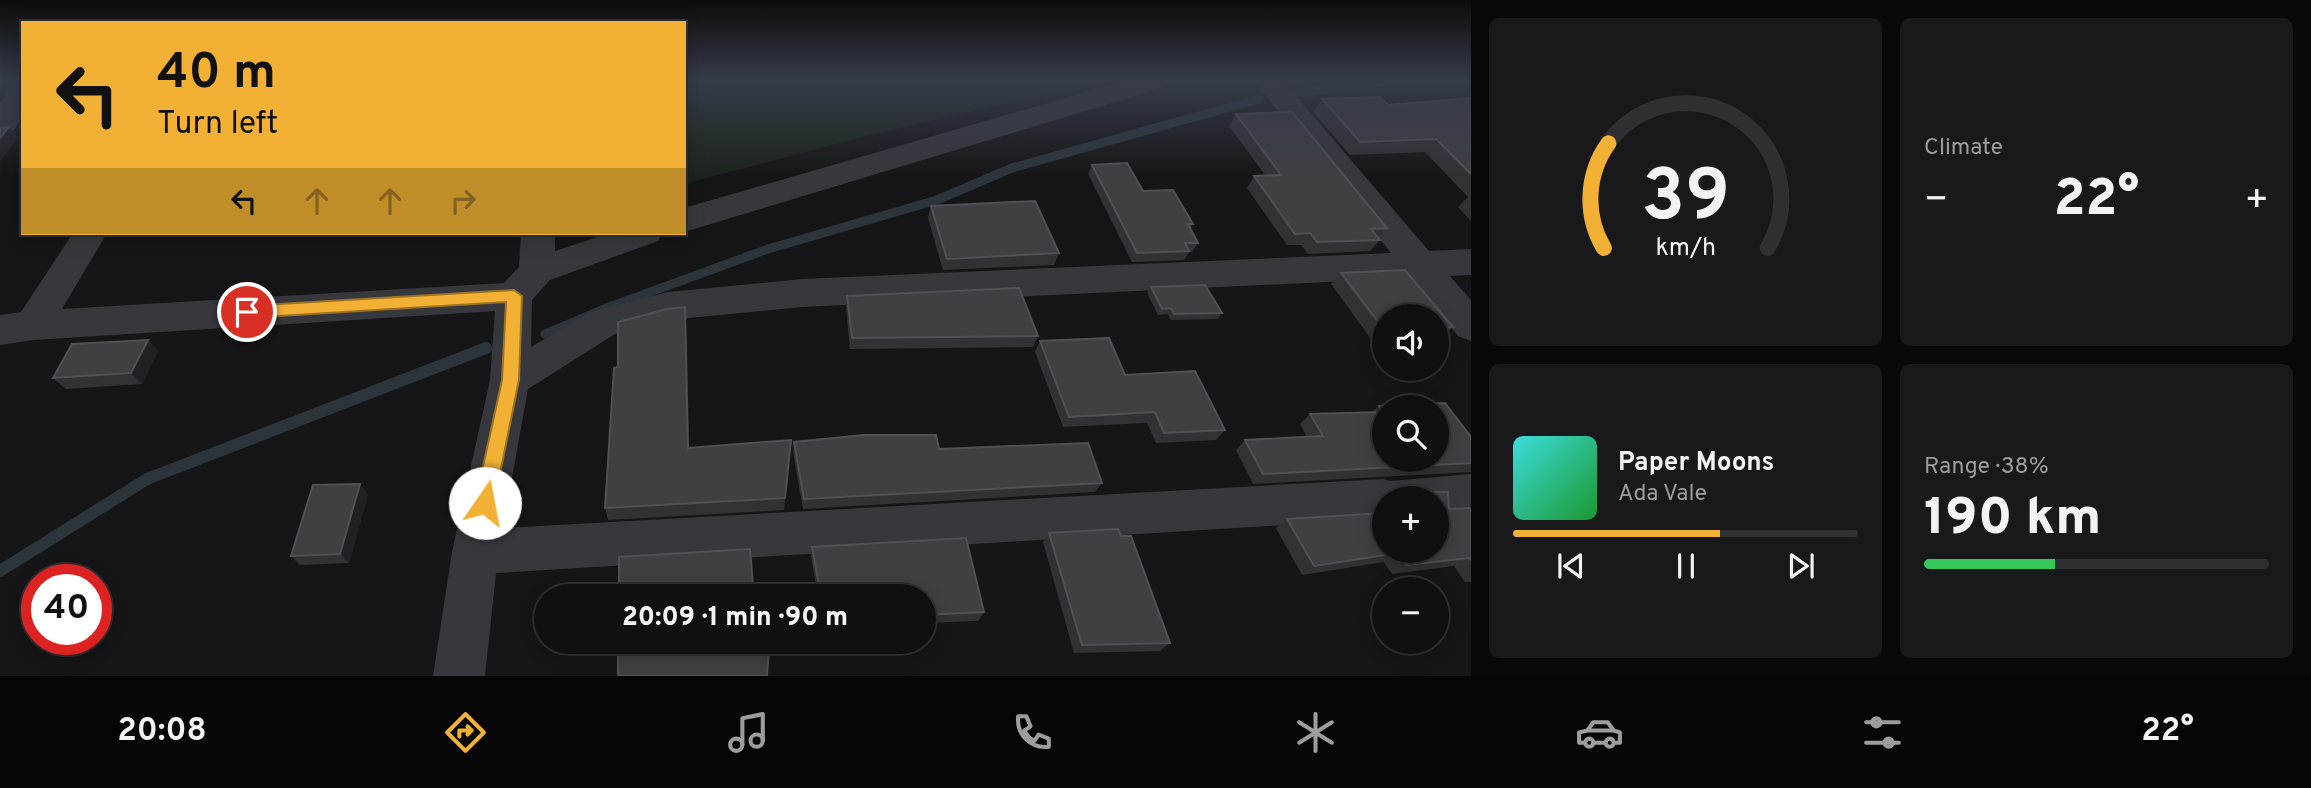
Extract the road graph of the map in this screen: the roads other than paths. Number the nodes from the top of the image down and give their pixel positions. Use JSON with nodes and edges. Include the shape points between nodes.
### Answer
{"nodes":[{"id":1,"x":1048,"y":113,"type":"edge"},
{"id":2,"x":1294,"y":113,"type":"edge"},
{"id":3,"x":686,"y":219,"type":"edge"},
{"id":4,"x":88,"y":235,"type":"edge"},
{"id":5,"x":639,"y":235,"type":"edge"},
{"id":6,"x":1471,"y":262,"type":"edge"},
{"id":7,"x":1420,"y":264,"type":"junction"},
{"id":8,"x":530,"y":266,"type":"edge"},
{"id":9,"x":1471,"y":326,"type":"edge"},
{"id":10,"x":16,"y":327,"type":"edge"},
{"id":11,"x":510,"y":380,"type":"junction"},
{"id":12,"x":1471,"y":494,"type":"edge"},
{"id":13,"x":1449,"y":495,"type":"edge"},
{"id":14,"x":1372,"y":500,"type":"edge"},
{"id":15,"x":475,"y":552,"type":"junction"},
{"id":16,"x":459,"y":676,"type":"edge"}],
"edges":[{"from":1,"to":3,"type":"street"},
{"from":2,"to":7,"type":"street"},
{"from":4,"to":10,"type":"street"},
{"from":5,"to":8,"type":"street"},
{"from":6,"to":7,"type":"street"},
{"from":7,"to":9,"type":"street"},
{"from":7,"to":11,"type":"street","via":[[802,293],[668,306],[604,322]]},
{"from":8,"to":10,"type":"street"},
{"from":8,"to":11,"type":"street"},
{"from":11,"to":15,"type":"street"},
{"from":12,"to":13,"type":"street"},
{"from":14,"to":15,"type":"street"},
{"from":15,"to":16,"type":"street"}]}
